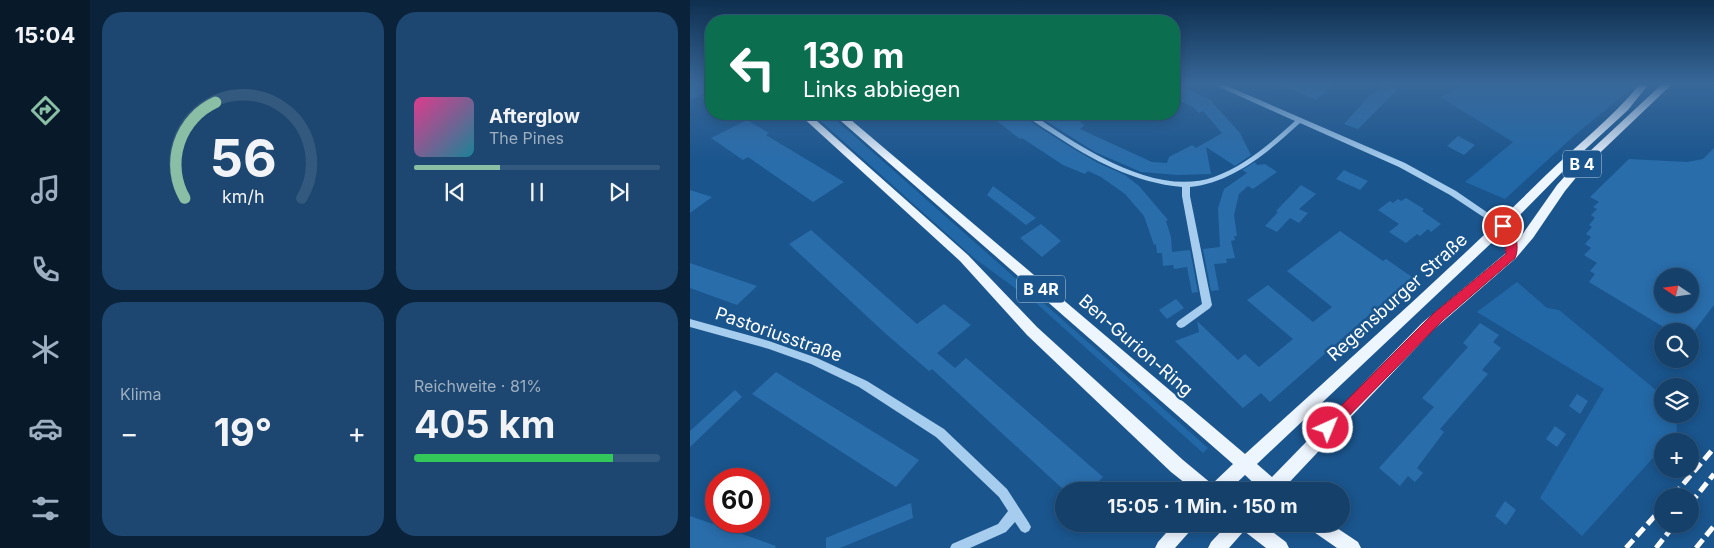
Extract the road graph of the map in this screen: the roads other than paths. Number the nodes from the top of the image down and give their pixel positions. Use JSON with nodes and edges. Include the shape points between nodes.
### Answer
{"nodes":[{"id":1,"x":1275,"y":111,"type":"edge"},
{"id":2,"x":1622,"y":111,"type":"edge"},
{"id":3,"x":1640,"y":111,"type":"edge"},
{"id":4,"x":811,"y":120,"type":"edge"},
{"id":5,"x":845,"y":120,"type":"edge"},
{"id":6,"x":1037,"y":120,"type":"edge"},
{"id":7,"x":1299,"y":121,"type":"junction"},
{"id":8,"x":1186,"y":185,"type":"junction"},
{"id":9,"x":1503,"y":226,"type":"junction"},
{"id":10,"x":1512,"y":255,"type":"junction"},
{"id":11,"x":690,"y":324,"type":"edge"},
{"id":12,"x":1181,"y":324,"type":"dead end"},
{"id":13,"x":1244,"y":464,"type":"junction"},
{"id":14,"x":1198,"y":482,"type":"edge"},
{"id":15,"x":1225,"y":482,"type":"edge"},
{"id":16,"x":1263,"y":482,"type":"edge"},
{"id":17,"x":1279,"y":482,"type":"edge"},
{"id":18,"x":1015,"y":512,"type":"junction"},
{"id":19,"x":1025,"y":527,"type":"dead end"},
{"id":20,"x":1179,"y":532,"type":"edge"},
{"id":21,"x":1232,"y":532,"type":"edge"},
{"id":22,"x":1259,"y":532,"type":"edge"},
{"id":23,"x":1329,"y":532,"type":"edge"},
{"id":24,"x":956,"y":548,"type":"edge"},
{"id":25,"x":1164,"y":548,"type":"edge"},
{"id":26,"x":1217,"y":548,"type":"edge"},
{"id":27,"x":1280,"y":548,"type":"edge"},
{"id":28,"x":1352,"y":548,"type":"edge"}],
"edges":[{"from":1,"to":7,"type":"street"},
{"from":2,"to":9,"type":"main road","name":"Regensburger Straße","number":"B 4"},
{"from":3,"to":10,"type":"main road","number":"B 4","via":[[1579,167]]},
{"from":4,"to":14,"type":"main road","number":"B 4R","via":[[981,274],[1032,331]]},
{"from":5,"to":13,"type":"main road","name":"Ben-Gurion-Ring","number":"B 4R"},
{"from":6,"to":8,"type":"street","via":[[1079,148],[1111,164],[1146,178]]},
{"from":7,"to":8,"type":"street","via":[[1251,162],[1216,179]]},
{"from":7,"to":9,"type":"street","via":[[1402,165]]},
{"from":8,"to":12,"type":"street","via":[[1207,305]]},
{"from":9,"to":10,"type":"main road","via":[[1510,236]]},
{"from":9,"to":13,"type":"main road","name":"Regensburger Straße"},
{"from":10,"to":17,"type":"main road","number":"B 4","via":[[1427,327]]},
{"from":11,"to":18,"type":"street","name":"Pastoriusstraße","via":[[769,345],[863,384],[940,433],[1003,493]]},
{"from":13,"to":15,"type":"main road","name":"Regensburger Straße"},
{"from":13,"to":16,"type":"main road","name":"Ben-Gurion-Ring","number":"B 4R"},
{"from":18,"to":19,"type":"street","name":"Pastoriusstraße"},
{"from":18,"to":24,"type":"street","via":[[1002,528]]},
{"from":20,"to":25,"type":"main road"},
{"from":21,"to":26,"type":"main road"},
{"from":22,"to":27,"type":"main road"},
{"from":23,"to":28,"type":"main road"}]}
